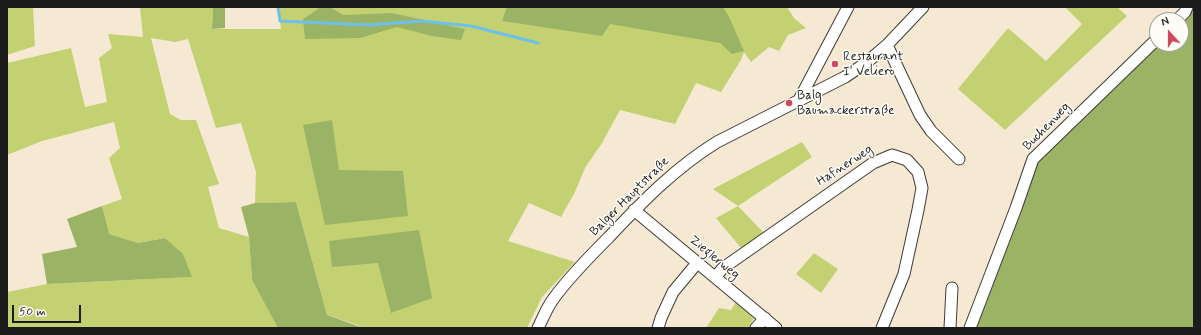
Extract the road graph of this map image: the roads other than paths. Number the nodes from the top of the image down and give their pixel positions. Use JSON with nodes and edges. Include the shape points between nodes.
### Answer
{"nodes":[{"id":1,"x":848,"y":7,"type":"edge"},
{"id":2,"x":923,"y":7,"type":"edge"},
{"id":3,"x":887,"y":45,"type":"junction"},
{"id":4,"x":1149,"y":47,"type":"edge"},
{"id":5,"x":799,"y":100,"type":"junction"},
{"id":6,"x":959,"y":159,"type":"dead end"},
{"id":7,"x":634,"y":210,"type":"junction"},
{"id":8,"x":698,"y":262,"type":"junction"},
{"id":9,"x":716,"y":276,"type":"junction"},
{"id":10,"x":952,"y":288,"type":"dead end"},
{"id":11,"x":765,"y":318,"type":"junction"},
{"id":12,"x":538,"y":328,"type":"edge"},
{"id":13,"x":658,"y":328,"type":"edge"},
{"id":14,"x":756,"y":328,"type":"edge"},
{"id":15,"x":776,"y":328,"type":"edge"},
{"id":16,"x":882,"y":328,"type":"edge"},
{"id":17,"x":950,"y":328,"type":"edge"},
{"id":18,"x":970,"y":328,"type":"edge"}],
"edges":[{"from":1,"to":5,"type":"street"},
{"from":2,"to":3,"type":"street","name":"Balger Hauptstraße"},
{"from":3,"to":5,"type":"street","name":"Balger Hauptstraße","via":[[845,77]]},
{"from":3,"to":6,"type":"street","via":[[920,114],[931,131]]},
{"from":4,"to":18,"type":"street","name":"Buchenweg","via":[[1033,159]]},
{"from":5,"to":7,"type":"street","name":"Balger Hauptstraße","via":[[697,154],[652,191]]},
{"from":7,"to":8,"type":"street","name":"Zieglerweg"},
{"from":7,"to":12,"type":"street","name":"Balger Hauptstraße","via":[[553,299]]},
{"from":8,"to":9,"type":"street","name":"Zieglerweg"},
{"from":8,"to":13,"type":"street","via":[[673,292]]},
{"from":9,"to":11,"type":"street","name":"Zieglerweg"},
{"from":9,"to":16,"type":"street","name":"Hafnerweg","via":[[723,268],[872,163],[892,155],[900,157],[908,160],[918,172],[922,188],[904,274]]},
{"from":10,"to":17,"type":"street"},
{"from":11,"to":14,"type":"street"},
{"from":11,"to":15,"type":"street","name":"Zieglerweg"}]}
